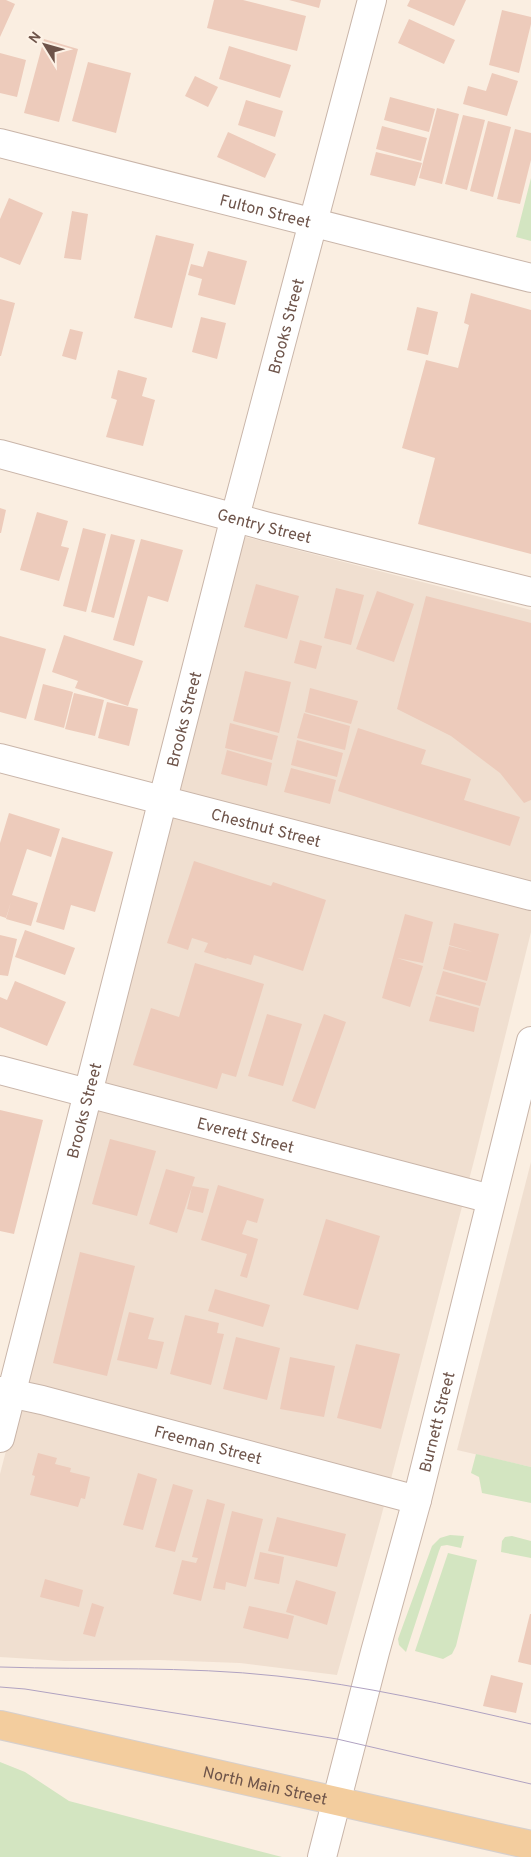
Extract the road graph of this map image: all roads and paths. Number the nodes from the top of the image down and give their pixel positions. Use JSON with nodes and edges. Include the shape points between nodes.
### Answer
{"nodes":[{"id":1,"x":372,"y":0,"type":"edge"},
{"id":2,"x":0,"y":143,"type":"edge"},
{"id":3,"x":312,"y":223,"type":"junction"},
{"id":4,"x":531,"y":278,"type":"edge"},
{"id":5,"x":0,"y":454,"type":"edge"},
{"id":6,"x":235,"y":517,"type":"junction"},
{"id":7,"x":531,"y":592,"type":"edge"},
{"id":8,"x":0,"y":758,"type":"edge"},
{"id":9,"x":164,"y":801,"type":"junction"},
{"id":10,"x":531,"y":896,"type":"edge"},
{"id":11,"x":531,"y":1041,"type":"edge"},
{"id":12,"x":0,"y":1070,"type":"edge"},
{"id":13,"x":88,"y":1094,"type":"junction"},
{"id":14,"x":490,"y":1199,"type":"junction"},
{"id":15,"x":6,"y":1391,"type":"edge"},
{"id":16,"x":0,"y":1438,"type":"edge"},
{"id":17,"x":417,"y":1500,"type":"junction"},
{"id":18,"x":0,"y":1725,"type":"edge"},
{"id":19,"x":337,"y":1802,"type":"junction"},
{"id":20,"x":531,"y":1845,"type":"edge"},
{"id":21,"x":322,"y":1857,"type":"edge"}],
"edges":[{"from":1,"to":3,"type":"street","name":"Brooks Street"},
{"from":2,"to":3,"type":"street","name":"Fulton Street"},
{"from":3,"to":4,"type":"street","name":"Fulton Street"},
{"from":3,"to":6,"type":"street","name":"Brooks Street"},
{"from":5,"to":6,"type":"street","name":"Gentry Street"},
{"from":6,"to":7,"type":"street","name":"Gentry Street"},
{"from":6,"to":9,"type":"street","name":"Brooks Street"},
{"from":8,"to":9,"type":"street","name":"Chestnut Street"},
{"from":9,"to":10,"type":"street","name":"Chestnut Street"},
{"from":9,"to":13,"type":"street","name":"Brooks Street"},
{"from":11,"to":14,"type":"street","name":"Burnett Street"},
{"from":12,"to":13,"type":"street","name":"Everett Street"},
{"from":13,"to":14,"type":"street","name":"Everett Street"},
{"from":13,"to":15,"type":"street","name":"Brooks Street"},
{"from":14,"to":17,"type":"street","name":"Burnett Street"},
{"from":15,"to":16,"type":"street","name":"Brooks Street"},
{"from":15,"to":17,"type":"street","name":"Freeman Street"},
{"from":17,"to":19,"type":"street","name":"Burnett Street"},
{"from":18,"to":19,"type":"main road","name":"North Main Street"},
{"from":19,"to":20,"type":"main road","name":"North Main Street"},
{"from":19,"to":21,"type":"street","name":"Burnett Street"}]}
